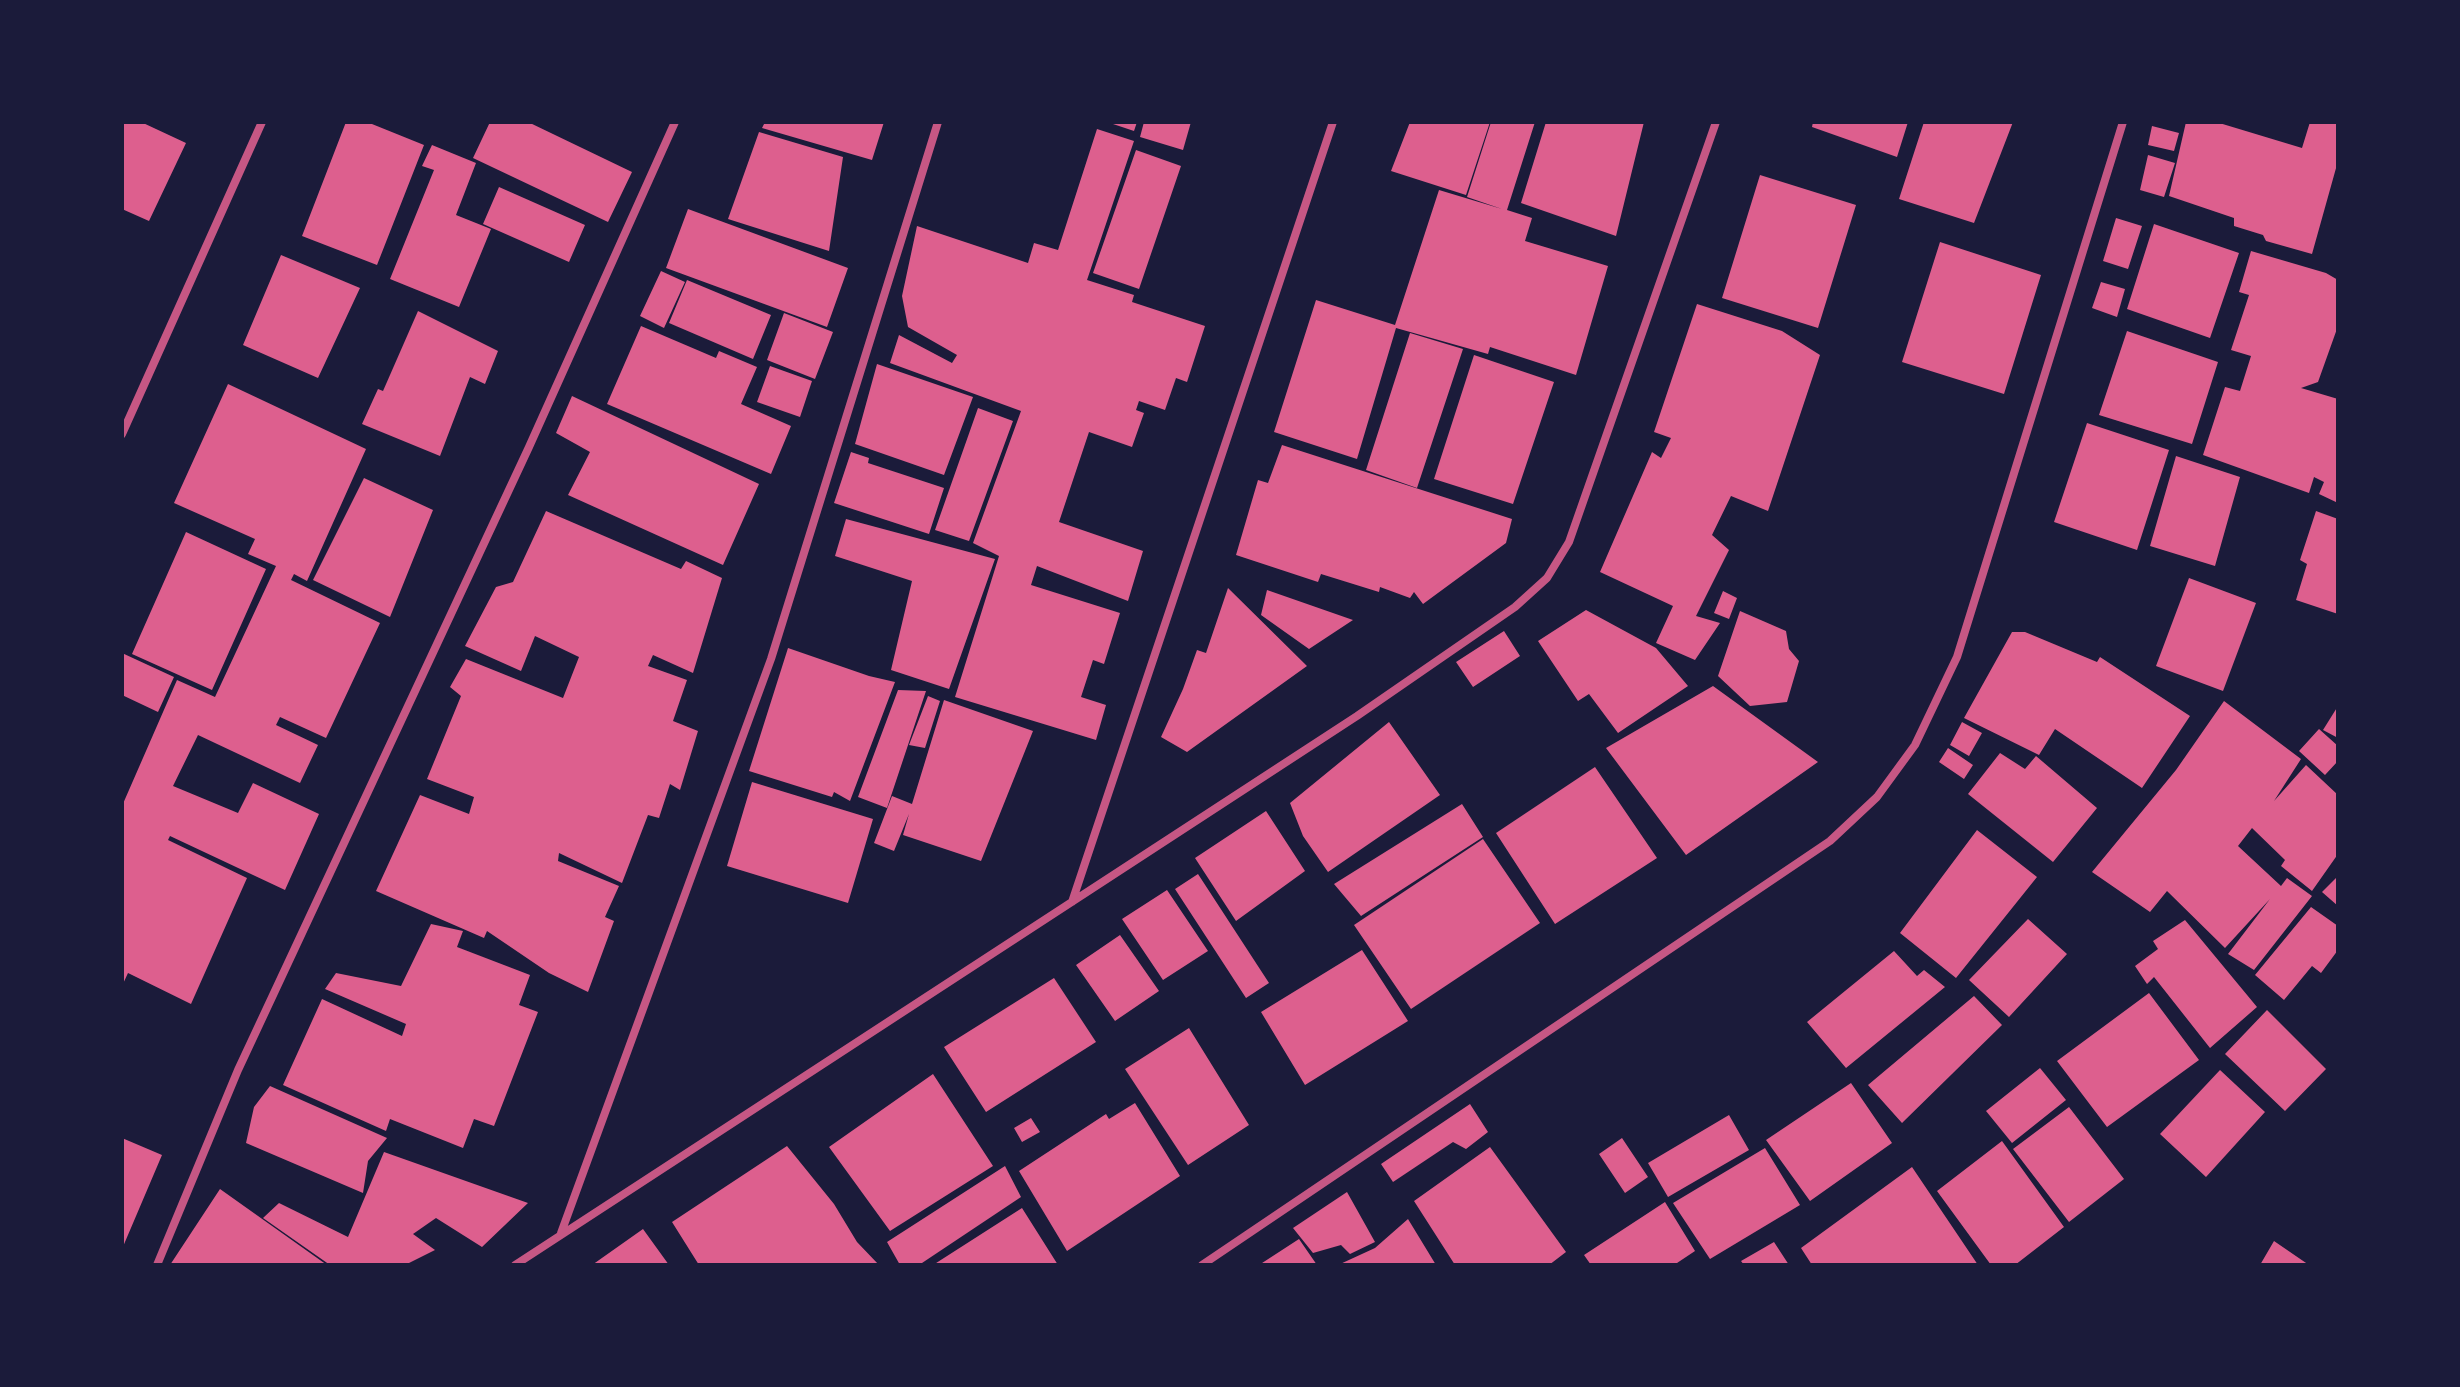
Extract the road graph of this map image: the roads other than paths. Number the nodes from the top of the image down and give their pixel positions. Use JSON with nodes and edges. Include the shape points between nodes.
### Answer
{"nodes":[{"id":1,"x":262,"y":122,"type":"edge"},
{"id":2,"x":675,"y":122,"type":"edge"},
{"id":3,"x":938,"y":122,"type":"edge"},
{"id":4,"x":1333,"y":122,"type":"edge"},
{"id":5,"x":1716,"y":122,"type":"edge"},
{"id":6,"x":2123,"y":122,"type":"edge"},
{"id":7,"x":122,"y":434,"type":"edge"},
{"id":8,"x":1072,"y":903,"type":"junction"},
{"id":9,"x":560,"y":1234,"type":"junction"},
{"id":10,"x":157,"y":1265,"type":"edge"},
{"id":11,"x":515,"y":1265,"type":"edge"},
{"id":12,"x":1202,"y":1265,"type":"edge"}],
"edges":[{"from":1,"to":7,"type":"street"},
{"from":2,"to":10,"type":"street","via":[[238,1070]]},
{"from":3,"to":9,"type":"street","via":[[771,659]]},
{"from":4,"to":8,"type":"street"},
{"from":5,"to":8,"type":"street","via":[[1569,542],[1547,578],[1515,607],[1357,716]]},
{"from":6,"to":12,"type":"street","via":[[1957,657],[1915,745],[1877,797],[1830,841]]},
{"from":8,"to":9,"type":"street"},
{"from":9,"to":11,"type":"street"}]}
